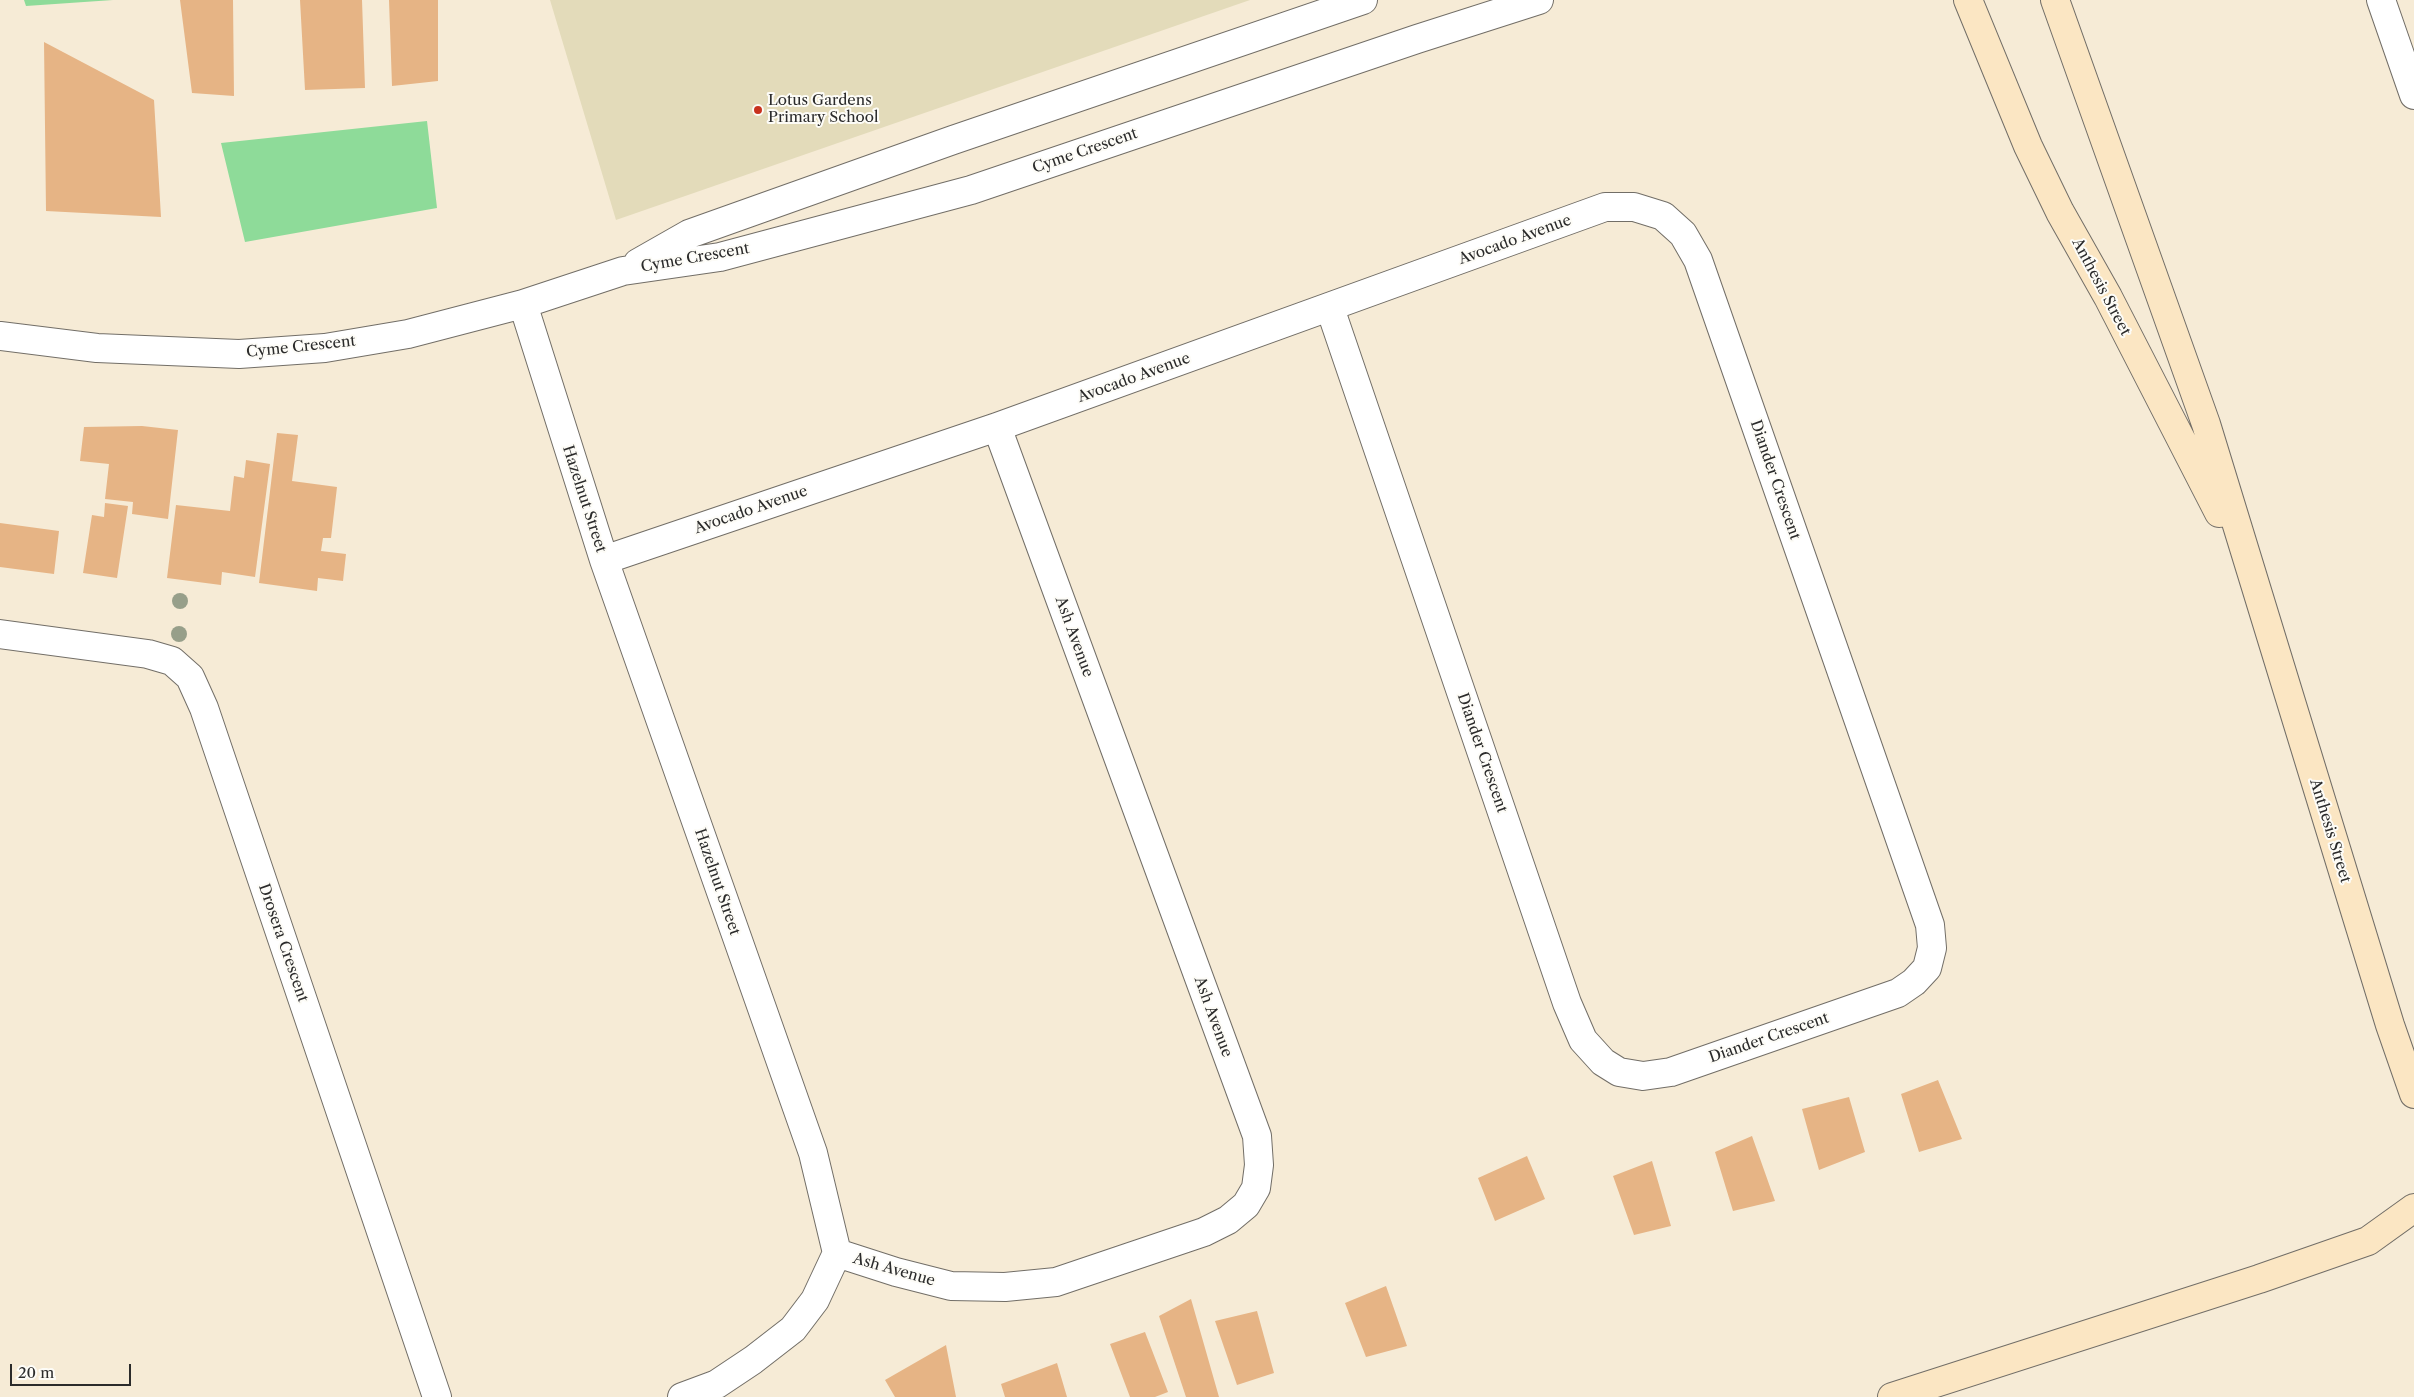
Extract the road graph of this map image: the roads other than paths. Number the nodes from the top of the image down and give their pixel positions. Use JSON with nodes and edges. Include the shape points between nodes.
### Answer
{"nodes":[{"id":1,"x":1363,"y":0,"type":"edge"},
{"id":2,"x":1539,"y":0,"type":"edge"},
{"id":3,"x":1968,"y":0,"type":"edge"},
{"id":4,"x":2055,"y":0,"type":"edge"},
{"id":5,"x":2381,"y":0,"type":"edge"},
{"id":6,"x":2414,"y":95,"type":"edge"},
{"id":7,"x":1663,"y":216,"type":"joint"},
{"id":8,"x":623,"y":271,"type":"junction"},
{"id":9,"x":523,"y":304,"type":"junction"},
{"id":10,"x":1330,"y":308,"type":"junction"},
{"id":11,"x":0,"y":336,"type":"edge"},
{"id":12,"x":997,"y":427,"type":"junction"},
{"id":13,"x":604,"y":560,"type":"junction"},
{"id":14,"x":2248,"y":568,"type":"junction"},
{"id":15,"x":0,"y":634,"type":"edge"},
{"id":16,"x":2414,"y":1094,"type":"edge"},
{"id":17,"x":2414,"y":1208,"type":"edge"},
{"id":18,"x":837,"y":1253,"type":"junction"},
{"id":19,"x":437,"y":1397,"type":"edge"},
{"id":20,"x":682,"y":1397,"type":"edge"},
{"id":21,"x":1892,"y":1397,"type":"edge"}],
"edges":[{"from":1,"to":8,"type":"street","name":"Cyme Crescent","via":[[689,234]]},
{"from":2,"to":8,"type":"street","name":"Cyme Crescent","via":[[971,190],[720,257]]},
{"from":3,"to":14,"type":"street","name":"Anthesis Street","via":[[2028,146],[2060,212],[2108,297]]},
{"from":4,"to":14,"type":"street","name":"Anthesis Street","via":[[2206,424]]},
{"from":5,"to":6,"type":"street"},
{"from":7,"to":10,"type":"street","name":"Avocado Avenue","via":[[1634,207],[1605,207]]},
{"from":7,"to":10,"type":"street","name":"Diander Crescent","via":[[1683,234],[1698,260],[1930,925],[1932,948],[1927,968],[1898,994],[1670,1072],[1643,1076],[1620,1072],[1603,1062],[1583,1040],[1564,993]]},
{"from":8,"to":9,"type":"street","name":"Cyme Crescent"},
{"from":9,"to":11,"type":"street","name":"Cyme Crescent","via":[[408,334],[325,348],[239,354],[97,348]]},
{"from":9,"to":13,"type":"street","name":"Hazelnut Street"},
{"from":10,"to":12,"type":"street","name":"Avocado Avenue"},
{"from":12,"to":13,"type":"street","name":"Avocado Avenue"},
{"from":12,"to":18,"type":"street","name":"Ash Avenue","via":[[1257,1136],[1259,1165],[1256,1188],[1246,1205],[1228,1220],[1204,1232],[1056,1282],[1005,1287],[951,1286]]},
{"from":13,"to":18,"type":"street","name":"Hazelnut Street","via":[[813,1153]]},
{"from":14,"to":16,"type":"street","name":"Anthesis Street"},
{"from":15,"to":19,"type":"street","name":"Drosera Crescent","via":[[148,654],[172,661],[190,678],[204,708]]},
{"from":17,"to":21,"type":"street","via":[[2368,1241]]},
{"from":18,"to":20,"type":"street","via":[[815,1300],[793,1329],[716,1384]]}]}
